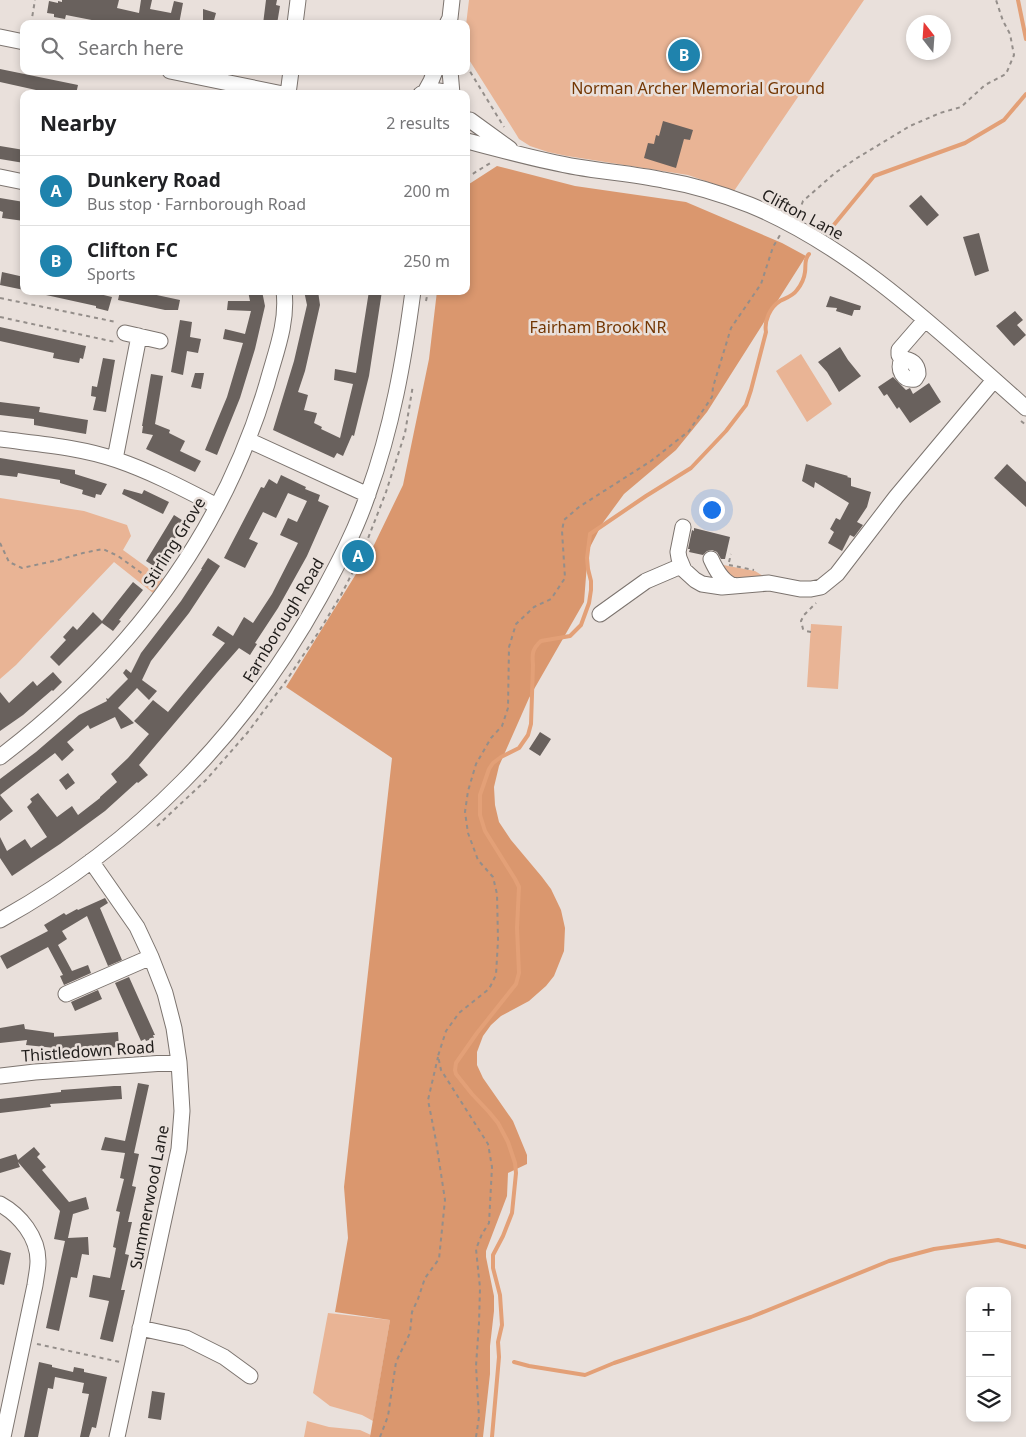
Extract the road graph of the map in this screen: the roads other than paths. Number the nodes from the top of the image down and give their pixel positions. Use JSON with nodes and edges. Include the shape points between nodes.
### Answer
{"nodes":[{"id":1,"x":298,"y":0,"type":"edge"},
{"id":2,"x":452,"y":0,"type":"edge"},
{"id":3,"x":296,"y":20,"type":"edge"},
{"id":4,"x":449,"y":20,"type":"edge"},
{"id":5,"x":0,"y":37,"type":"edge"},
{"id":6,"x":20,"y":41,"type":"edge"},
{"id":7,"x":190,"y":75,"type":"edge"},
{"id":8,"x":290,"y":75,"type":"edge"},
{"id":9,"x":433,"y":75,"type":"edge"},
{"id":10,"x":450,"y":75,"type":"edge"},
{"id":11,"x":263,"y":90,"type":"edge"},
{"id":12,"x":289,"y":90,"type":"edge"},
{"id":13,"x":425,"y":90,"type":"edge"},
{"id":14,"x":451,"y":90,"type":"edge"},
{"id":15,"x":470,"y":116,"type":"edge"},
{"id":16,"x":470,"y":142,"type":"edge"},
{"id":17,"x":515,"y":153,"type":"junction"},
{"id":18,"x":0,"y":177,"type":"edge"},
{"id":19,"x":20,"y":181,"type":"edge"},
{"id":20,"x":284,"y":295,"type":"edge"},
{"id":21,"x":412,"y":295,"type":"edge"},
{"id":22,"x":925,"y":320,"type":"junction"},
{"id":23,"x":160,"y":341,"type":"dead end"},
{"id":24,"x":902,"y":359,"type":"dead end"},
{"id":25,"x":994,"y":380,"type":"junction"},
{"id":26,"x":1026,"y":408,"type":"edge"},
{"id":27,"x":0,"y":439,"type":"edge"},
{"id":28,"x":248,"y":440,"type":"junction"},
{"id":29,"x":115,"y":459,"type":"junction"},
{"id":30,"x":368,"y":495,"type":"junction"},
{"id":31,"x":217,"y":506,"type":"junction"},
{"id":32,"x":683,"y":527,"type":"dead end"},
{"id":33,"x":712,"y":559,"type":"dead end"},
{"id":34,"x":681,"y":566,"type":"junction"},
{"id":35,"x":735,"y":586,"type":"junction"},
{"id":36,"x":600,"y":614,"type":"dead end"},
{"id":37,"x":0,"y":757,"type":"edge"},
{"id":38,"x":91,"y":861,"type":"junction"},
{"id":39,"x":2,"y":913,"type":"edge"},
{"id":40,"x":151,"y":957,"type":"junction"},
{"id":41,"x":66,"y":994,"type":"dead end"},
{"id":42,"x":179,"y":1062,"type":"junction"},
{"id":43,"x":0,"y":1076,"type":"edge"},
{"id":44,"x":0,"y":1204,"type":"edge"},
{"id":45,"x":140,"y":1328,"type":"junction"},
{"id":46,"x":250,"y":1376,"type":"dead end"},
{"id":47,"x":3,"y":1437,"type":"edge"},
{"id":48,"x":117,"y":1437,"type":"edge"}],
"edges":[{"from":1,"to":3,"type":"street"},
{"from":2,"to":4,"type":"street"},
{"from":5,"to":6,"type":"street"},
{"from":7,"to":11,"type":"street"},
{"from":8,"to":12,"type":"street"},
{"from":9,"to":13,"type":"street"},
{"from":10,"to":14,"type":"street"},
{"from":15,"to":17,"type":"street","name":"Clifton Lane"},
{"from":16,"to":17,"type":"street","name":"Clifton Lane"},
{"from":17,"to":22,"type":"street","name":"Clifton Lane","via":[[576,167],[702,188],[793,218]]},
{"from":18,"to":19,"type":"street"},
{"from":20,"to":28,"type":"street","name":"Stirling Grove","via":[[285,314],[279,342]]},
{"from":21,"to":30,"type":"street","name":"Farnborough Road","via":[[394,407]]},
{"from":22,"to":24,"type":"street","via":[[901,348]]},
{"from":22,"to":25,"type":"street","name":"Clifton Lane"},
{"from":23,"to":29,"type":"street","via":[[125,334]]},
{"from":25,"to":26,"type":"street","name":"Clifton Lane"},
{"from":25,"to":35,"type":"street","via":[[896,497],[837,574],[821,587],[811,590],[769,583]]},
{"from":27,"to":29,"type":"street"},
{"from":28,"to":30,"type":"street"},
{"from":28,"to":31,"type":"street","name":"Stirling Grove"},
{"from":29,"to":31,"type":"street","via":[[162,477]]},
{"from":30,"to":38,"type":"street","name":"Farnborough Road","via":[[331,578],[286,655],[256,698],[190,775],[147,816]]},
{"from":31,"to":37,"type":"street","name":"Stirling Grove","via":[[202,536],[166,591],[138,626],[79,691]]},
{"from":32,"to":34,"type":"street","via":[[678,552]]},
{"from":33,"to":35,"type":"street","via":[[723,578]]},
{"from":34,"to":35,"type":"street","via":[[702,584]]},
{"from":34,"to":36,"type":"street","via":[[646,581]]},
{"from":38,"to":39,"type":"street","name":"Farnborough Road","via":[[65,880]]},
{"from":38,"to":40,"type":"street","name":"Summerwood Lane","via":[[137,927]]},
{"from":40,"to":41,"type":"street"},
{"from":40,"to":42,"type":"street","name":"Summerwood Lane","via":[[165,993]]},
{"from":42,"to":43,"type":"street","name":"Thistledown Road"},
{"from":42,"to":45,"type":"street","name":"Summerwood Lane","via":[[182,1111],[179,1149]]},
{"from":44,"to":47,"type":"street","via":[[27,1229],[38,1260]]},
{"from":45,"to":46,"type":"street","via":[[186,1338],[224,1357]]},
{"from":45,"to":48,"type":"street","name":"Summerwood Lane"}]}
